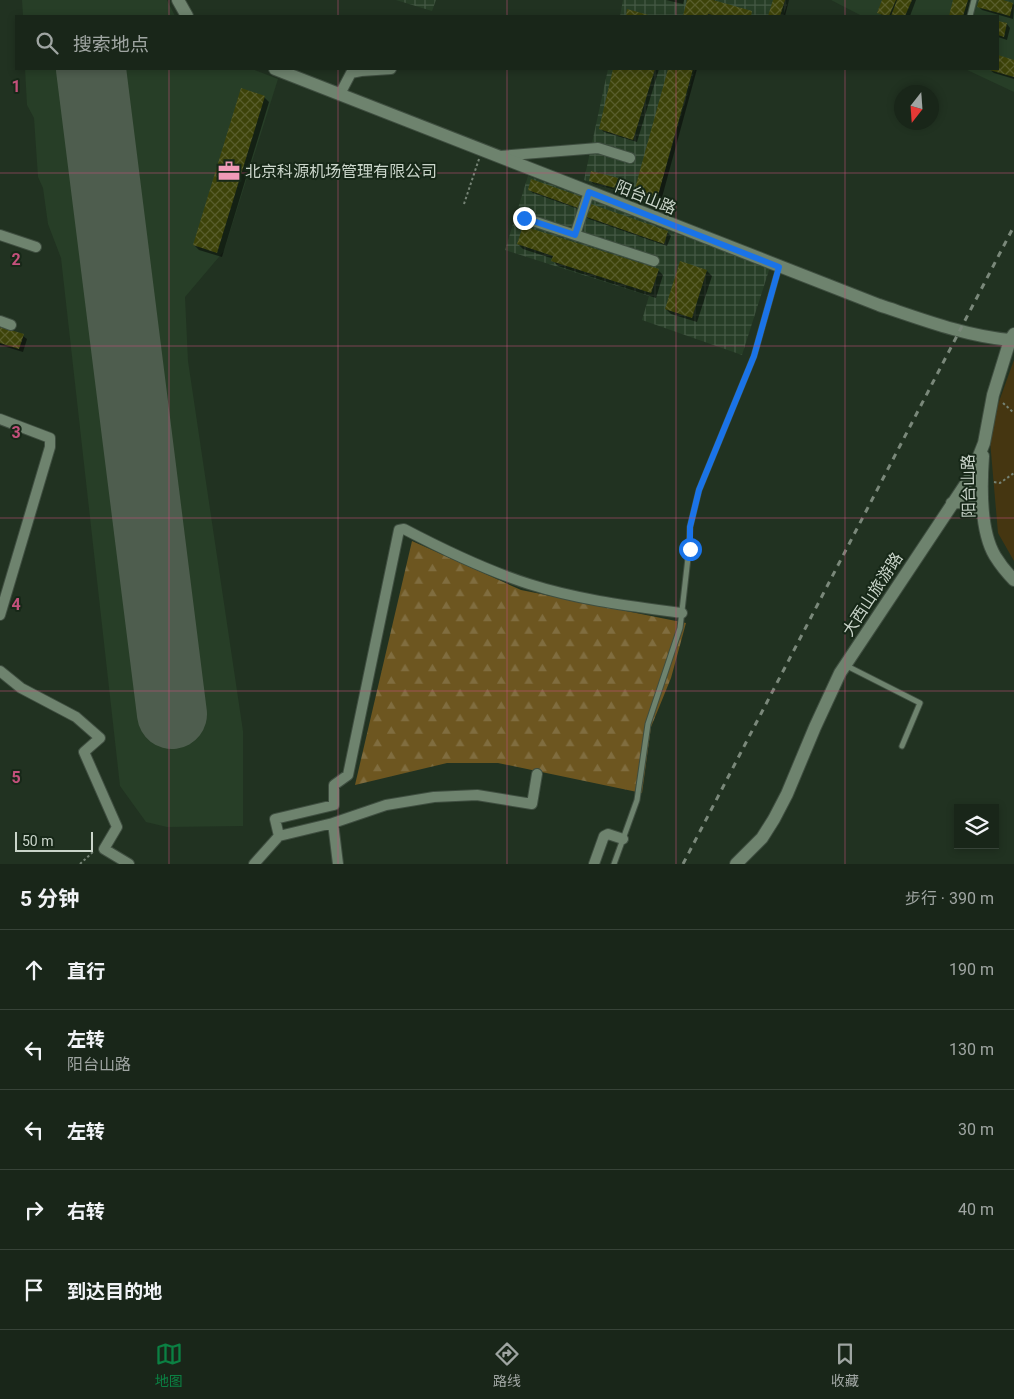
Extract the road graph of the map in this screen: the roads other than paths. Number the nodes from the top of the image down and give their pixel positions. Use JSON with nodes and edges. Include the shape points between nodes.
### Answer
{"nodes":[{"id":1,"x":178,"y":0,"type":"edge"},
{"id":2,"x":974,"y":0,"type":"edge"},
{"id":3,"x":186,"y":15,"type":"edge"},
{"id":4,"x":970,"y":15,"type":"edge"},
{"id":5,"x":278,"y":70,"type":"edge"},
{"id":6,"x":376,"y":70,"type":"edge"},
{"id":7,"x":340,"y":94,"type":"junction"},
{"id":8,"x":499,"y":156,"type":"junction"},
{"id":9,"x":630,"y":158,"type":"dead end"},
{"id":10,"x":589,"y":192,"type":"junction"},
{"id":11,"x":524,"y":218,"type":"dead end"},
{"id":12,"x":0,"y":235,"type":"edge"},
{"id":13,"x":575,"y":235,"type":"junction"},
{"id":14,"x":36,"y":247,"type":"dead end"},
{"id":15,"x":654,"y":261,"type":"dead end"},
{"id":16,"x":779,"y":267,"type":"junction"},
{"id":17,"x":0,"y":321,"type":"edge"},
{"id":18,"x":11,"y":325,"type":"dead end"},
{"id":19,"x":1013,"y":337,"type":"edge"},
{"id":20,"x":0,"y":419,"type":"edge"},
{"id":21,"x":984,"y":442,"type":"junction"},
{"id":22,"x":952,"y":504,"type":"junction"},
{"id":23,"x":983,"y":515,"type":"junction"},
{"id":24,"x":1014,"y":580,"type":"edge"},
{"id":25,"x":682,"y":613,"type":"junction"},
{"id":26,"x":0,"y":615,"type":"edge"},
{"id":27,"x":845,"y":665,"type":"junction"},
{"id":28,"x":0,"y":671,"type":"edge"},
{"id":29,"x":902,"y":746,"type":"dead end"},
{"id":30,"x":537,"y":774,"type":"dead end"},
{"id":31,"x":333,"y":822,"type":"junction"},
{"id":32,"x":279,"y":836,"type":"junction"},
{"id":33,"x":623,"y":839,"type":"junction"},
{"id":34,"x":738,"y":862,"type":"edge"},
{"id":35,"x":128,"y":864,"type":"edge"},
{"id":36,"x":254,"y":864,"type":"edge"},
{"id":37,"x":338,"y":864,"type":"edge"},
{"id":38,"x":594,"y":864,"type":"edge"},
{"id":39,"x":614,"y":864,"type":"edge"},
{"id":40,"x":754,"y":864,"type":"edge"}],
"edges":[{"from":1,"to":3,"type":"street"},
{"from":2,"to":4,"type":"lane"},
{"from":5,"to":7,"type":"street","name":"阳台山路"},
{"from":6,"to":7,"type":"street","via":[[351,73]]},
{"from":7,"to":8,"type":"street","name":"阳台山路"},
{"from":8,"to":9,"type":"street","via":[[598,148]]},
{"from":8,"to":10,"type":"street","name":"阳台山路"},
{"from":10,"to":13,"type":"street"},
{"from":10,"to":16,"type":"street","name":"阳台山路"},
{"from":11,"to":13,"type":"street"},
{"from":12,"to":14,"type":"street"},
{"from":13,"to":15,"type":"street"},
{"from":16,"to":19,"type":"street","name":"阳台山路","via":[[946,327],[992,338]]},
{"from":16,"to":25,"type":"lane","via":[[754,356],[699,490],[690,527]]},
{"from":17,"to":18,"type":"street"},
{"from":19,"to":21,"type":"street","name":"大西山旅游路","via":[[993,395]]},
{"from":20,"to":26,"type":"street","via":[[50,438],[50,447]]},
{"from":21,"to":22,"type":"street","name":"大西山旅游路","via":[[971,476]]},
{"from":21,"to":23,"type":"street","name":"阳台山路"},
{"from":22,"to":23,"type":"street","via":[[965,502]]},
{"from":22,"to":27,"type":"street","name":"大西山旅游路"},
{"from":23,"to":24,"type":"street","name":"阳台山路","via":[[994,554]]},
{"from":25,"to":32,"type":"street","via":[[596,601],[528,584],[454,555],[404,529],[399,530],[348,775],[334,784],[334,805],[275,819]]},
{"from":25,"to":33,"type":"lane","via":[[648,724],[637,800]]},
{"from":27,"to":29,"type":"lane","via":[[920,704]]},
{"from":27,"to":34,"type":"street","name":"大西山旅游路","via":[[774,819],[762,838]]},
{"from":28,"to":35,"type":"street","via":[[21,688],[76,717],[100,738],[84,752],[117,827],[104,848]]},
{"from":30,"to":31,"type":"street","via":[[532,804],[477,795],[434,797],[386,805]]},
{"from":31,"to":32,"type":"street"},
{"from":31,"to":37,"type":"street"},
{"from":32,"to":36,"type":"street"},
{"from":33,"to":38,"type":"street","via":[[608,834],[604,836]]},
{"from":33,"to":39,"type":"lane"},
{"from":34,"to":40,"type":"street"}]}
